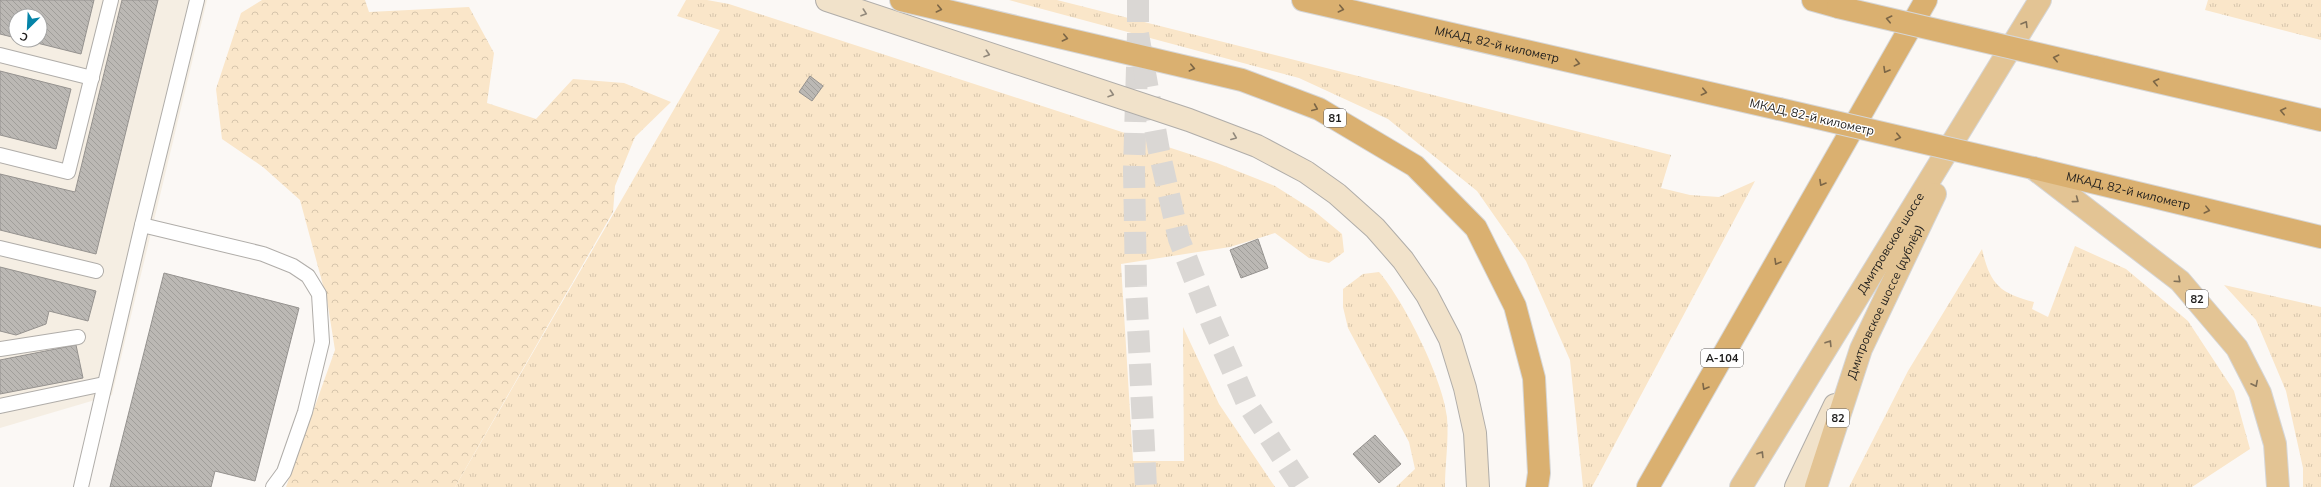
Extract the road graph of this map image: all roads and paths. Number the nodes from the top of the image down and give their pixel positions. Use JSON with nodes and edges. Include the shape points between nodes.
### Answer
{"nodes":[{"id":1,"x":111,"y":0,"type":"edge"},
{"id":2,"x":197,"y":0,"type":"edge"},
{"id":3,"x":827,"y":0,"type":"edge"},
{"id":4,"x":901,"y":0,"type":"edge"},
{"id":5,"x":1303,"y":0,"type":"edge"},
{"id":6,"x":1813,"y":0,"type":"edge"},
{"id":7,"x":1926,"y":0,"type":"edge"},
{"id":8,"x":2040,"y":0,"type":"edge"},
{"id":9,"x":1832,"y":4,"type":"edge"},
{"id":10,"x":0,"y":55,"type":"edge"},
{"id":11,"x":92,"y":78,"type":"junction"},
{"id":12,"x":1982,"y":94,"type":"junction"},
{"id":13,"x":2321,"y":120,"type":"edge"},
{"id":14,"x":0,"y":155,"type":"edge"},
{"id":15,"x":2033,"y":168,"type":"junction"},
{"id":16,"x":142,"y":225,"type":"junction"},
{"id":17,"x":2321,"y":237,"type":"edge"},
{"id":18,"x":0,"y":248,"type":"edge"},
{"id":19,"x":96,"y":271,"type":"dead end"},
{"id":20,"x":78,"y":337,"type":"dead end"},
{"id":21,"x":0,"y":348,"type":"edge"},
{"id":22,"x":1861,"y":349,"type":"junction"},
{"id":23,"x":104,"y":384,"type":"junction"},
{"id":24,"x":0,"y":406,"type":"edge"},
{"id":25,"x":81,"y":487,"type":"edge"},
{"id":26,"x":273,"y":487,"type":"edge"},
{"id":27,"x":1478,"y":487,"type":"edge"},
{"id":28,"x":1537,"y":487,"type":"edge"},
{"id":29,"x":1648,"y":487,"type":"edge"},
{"id":30,"x":1741,"y":487,"type":"edge"},
{"id":31,"x":1796,"y":487,"type":"edge"},
{"id":32,"x":1816,"y":487,"type":"edge"},
{"id":33,"x":2278,"y":487,"type":"edge"}],
"edges":[{"from":1,"to":11,"type":"lane"},
{"from":2,"to":16,"type":"lane"},
{"from":3,"to":27,"type":"main road","one_way":true,"via":[[1196,122],[1257,146],[1306,172],[1337,194],[1376,228],[1403,260],[1427,295],[1450,339],[1475,433]]},
{"from":4,"to":28,"type":"highway","number":"81","one_way":true,"via":[[1242,80],[1319,109],[1415,166],[1476,228],[1515,306],[1534,378],[1539,473]]},
{"from":5,"to":15,"type":"highway","name":"МКАД, 82-й километр","one_way":true,"bridge":true},
{"from":6,"to":9,"type":"highway"},
{"from":7,"to":29,"type":"highway","number":"А-104","one_way":true},
{"from":12,"to":8,"type":"main road","name":"Дмитровское шоссе","one_way":true},
{"from":13,"to":9,"type":"highway","one_way":true,"bridge":true},
{"from":10,"to":11,"type":"lane"},
{"from":11,"to":14,"type":"lane","via":[[68,172]]},
{"from":12,"to":22,"type":"main road","name":"Дмитровское шоссе (дублёр)"},
{"from":30,"to":12,"type":"main road","name":"Дмитровское шоссе","one_way":true},
{"from":15,"to":17,"type":"highway","name":"МКАД, 82-й километр","one_way":true},
{"from":15,"to":33,"type":"main road","number":"82","one_way":true,"via":[[2180,281],[2236,348],[2260,393],[2275,444]]},
{"from":16,"to":23,"type":"lane"},
{"from":16,"to":26,"type":"lane","via":[[263,254],[293,266],[308,276],[319,294],[322,342],[305,412],[284,472]]},
{"from":18,"to":19,"type":"lane"},
{"from":20,"to":21,"type":"lane"},
{"from":22,"to":31,"type":"main road","name":"Дмитровское шоссе (дублёр)"},
{"from":22,"to":32,"type":"main road","number":"82"},
{"from":23,"to":24,"type":"lane"},
{"from":23,"to":25,"type":"lane"}]}
